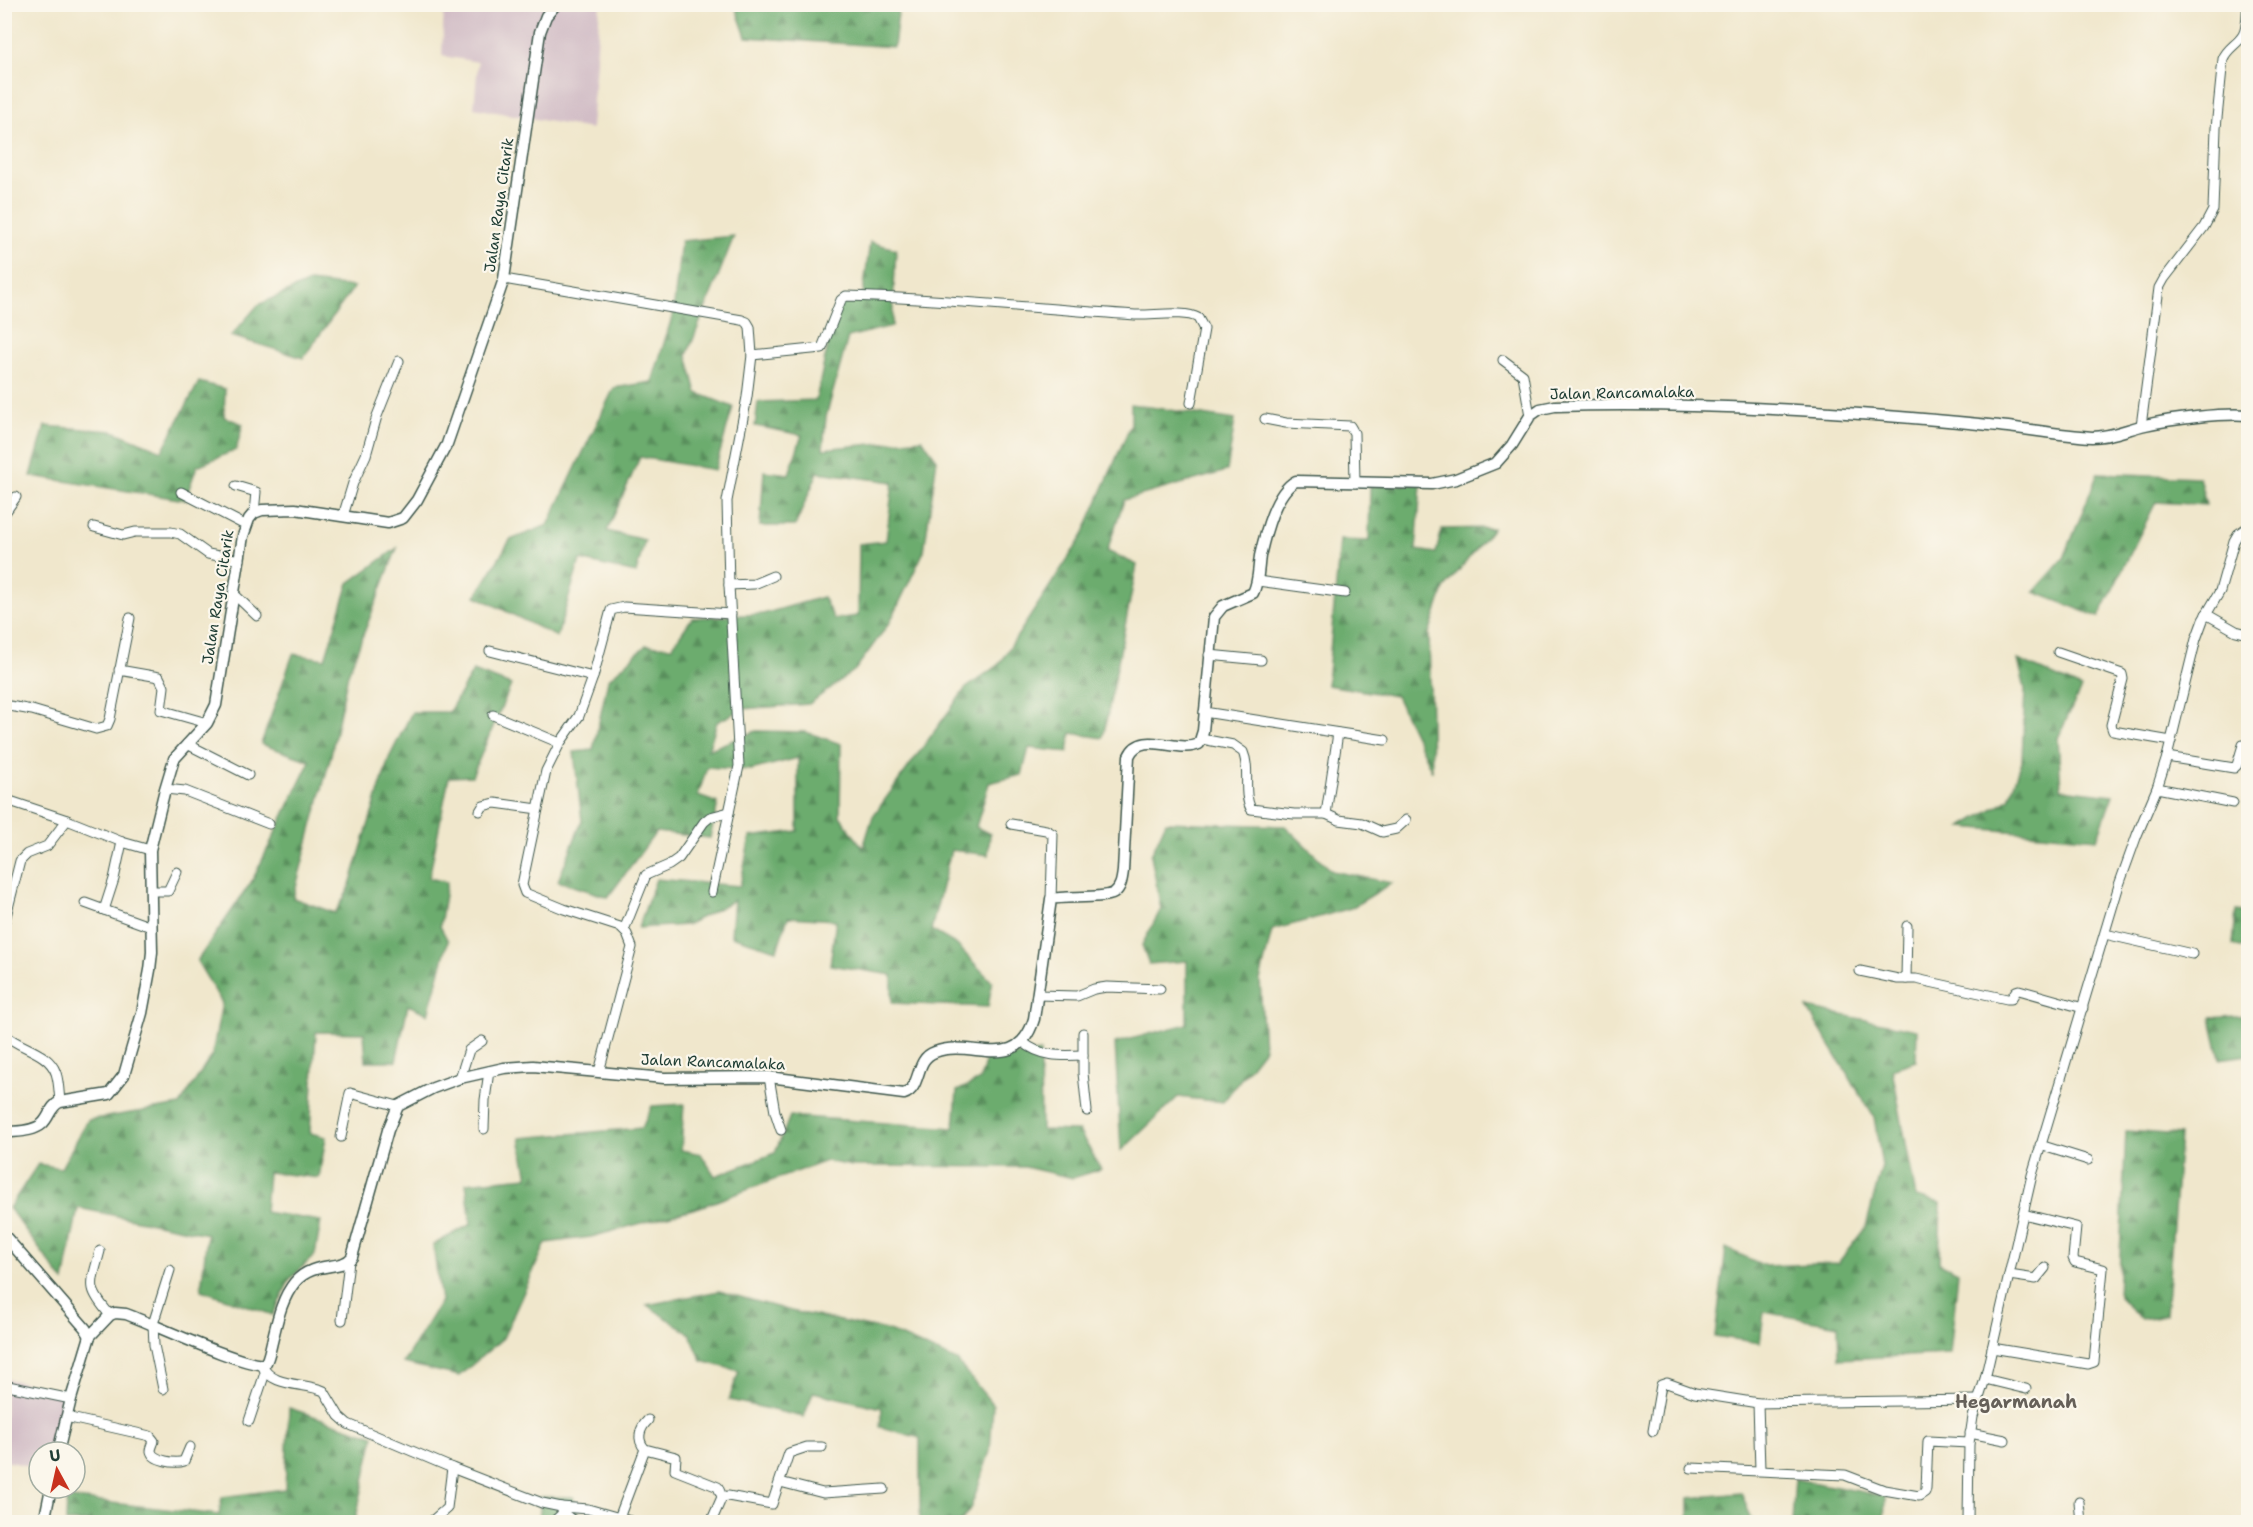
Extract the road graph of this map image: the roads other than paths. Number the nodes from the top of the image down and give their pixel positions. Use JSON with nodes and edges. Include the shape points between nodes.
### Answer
{"nodes":[{"id":1,"x":556,"y":4,"type":"edge"},
{"id":2,"x":2248,"y":4,"type":"edge"},
{"id":3,"x":504,"y":279,"type":"junction"},
{"id":4,"x":752,"y":355,"type":"junction"},
{"id":5,"x":1503,"y":360,"type":"dead end"},
{"id":6,"x":399,"y":361,"type":"dead end"},
{"id":7,"x":1191,"y":403,"type":"dead end"},
{"id":8,"x":2248,"y":415,"type":"edge"},
{"id":9,"x":1530,"y":416,"type":"junction"},
{"id":10,"x":1264,"y":419,"type":"dead end"},
{"id":11,"x":2141,"y":426,"type":"junction"},
{"id":12,"x":1355,"y":483,"type":"junction"},
{"id":13,"x":236,"y":486,"type":"dead end"},
{"id":14,"x":181,"y":492,"type":"dead end"},
{"id":15,"x":16,"y":497,"type":"dead end"},
{"id":16,"x":254,"y":513,"type":"junction"},
{"id":17,"x":4,"y":514,"type":"edge"},
{"id":18,"x":343,"y":516,"type":"junction"},
{"id":19,"x":245,"y":525,"type":"junction"},
{"id":20,"x":94,"y":526,"type":"dead end"},
{"id":21,"x":2248,"y":527,"type":"edge"},
{"id":22,"x":240,"y":560,"type":"junction"},
{"id":23,"x":773,"y":576,"type":"dead end"},
{"id":24,"x":1258,"y":581,"type":"junction"},
{"id":25,"x":729,"y":585,"type":"junction"},
{"id":26,"x":1345,"y":593,"type":"dead end"},
{"id":27,"x":234,"y":594,"type":"junction"},
{"id":28,"x":731,"y":614,"type":"junction"},
{"id":29,"x":2206,"y":614,"type":"junction"},
{"id":30,"x":257,"y":616,"type":"dead end"},
{"id":31,"x":130,"y":618,"type":"dead end"},
{"id":32,"x":2248,"y":634,"type":"edge"},
{"id":33,"x":490,"y":651,"type":"dead end"},
{"id":34,"x":2058,"y":652,"type":"dead end"},
{"id":35,"x":1209,"y":655,"type":"junction"},
{"id":36,"x":1261,"y":660,"type":"dead end"},
{"id":37,"x":119,"y":670,"type":"junction"},
{"id":38,"x":593,"y":677,"type":"junction"},
{"id":39,"x":4,"y":705,"type":"edge"},
{"id":40,"x":1204,"y":712,"type":"junction"},
{"id":41,"x":493,"y":715,"type":"dead end"},
{"id":42,"x":207,"y":723,"type":"junction"},
{"id":43,"x":1338,"y":733,"type":"junction"},
{"id":44,"x":1202,"y":739,"type":"junction"},
{"id":45,"x":1385,"y":740,"type":"dead end"},
{"id":46,"x":2171,"y":741,"type":"junction"},
{"id":47,"x":560,"y":743,"type":"junction"},
{"id":48,"x":187,"y":744,"type":"junction"},
{"id":49,"x":2248,"y":745,"type":"edge"},
{"id":50,"x":2167,"y":757,"type":"junction"},
{"id":51,"x":248,"y":775,"type":"dead end"},
{"id":52,"x":2157,"y":788,"type":"junction"},
{"id":53,"x":165,"y":789,"type":"junction"},
{"id":54,"x":4,"y":799,"type":"edge"},
{"id":55,"x":2233,"y":803,"type":"dead end"},
{"id":56,"x":538,"y":809,"type":"junction"},
{"id":57,"x":480,"y":811,"type":"dead end"},
{"id":58,"x":729,"y":812,"type":"junction"},
{"id":59,"x":1326,"y":814,"type":"junction"},
{"id":60,"x":67,"y":820,"type":"junction"},
{"id":61,"x":1406,"y":820,"type":"dead end"},
{"id":62,"x":269,"y":824,"type":"dead end"},
{"id":63,"x":1011,"y":824,"type":"dead end"},
{"id":64,"x":122,"y":842,"type":"junction"},
{"id":65,"x":150,"y":850,"type":"junction"},
{"id":66,"x":177,"y":872,"type":"dead end"},
{"id":67,"x":151,"y":891,"type":"junction"},
{"id":68,"x":712,"y":892,"type":"dead end"},
{"id":69,"x":1051,"y":899,"type":"junction"},
{"id":70,"x":85,"y":903,"type":"dead end"},
{"id":71,"x":104,"y":910,"type":"junction"},
{"id":72,"x":4,"y":924,"type":"edge"},
{"id":73,"x":1907,"y":926,"type":"dead end"},
{"id":74,"x":151,"y":927,"type":"junction"},
{"id":75,"x":624,"y":930,"type":"junction"},
{"id":76,"x":2105,"y":934,"type":"junction"},
{"id":77,"x":2192,"y":954,"type":"dead end"},
{"id":78,"x":1860,"y":972,"type":"dead end"},
{"id":79,"x":1906,"y":979,"type":"junction"},
{"id":80,"x":1160,"y":989,"type":"dead end"},
{"id":81,"x":1037,"y":995,"type":"junction"},
{"id":82,"x":2083,"y":1008,"type":"junction"},
{"id":83,"x":1083,"y":1033,"type":"dead end"},
{"id":84,"x":4,"y":1034,"type":"edge"},
{"id":85,"x":482,"y":1041,"type":"dead end"},
{"id":86,"x":1023,"y":1042,"type":"junction"},
{"id":87,"x":1083,"y":1055,"type":"junction"},
{"id":88,"x":489,"y":1071,"type":"junction"},
{"id":89,"x":599,"y":1072,"type":"junction"},
{"id":90,"x":769,"y":1077,"type":"junction"},
{"id":91,"x":460,"y":1078,"type":"junction"},
{"id":92,"x":60,"y":1102,"type":"junction"},
{"id":93,"x":398,"y":1106,"type":"junction"},
{"id":94,"x":1087,"y":1111,"type":"dead end"},
{"id":95,"x":484,"y":1129,"type":"dead end"},
{"id":96,"x":781,"y":1130,"type":"dead end"},
{"id":97,"x":4,"y":1133,"type":"edge"},
{"id":98,"x":341,"y":1137,"type":"dead end"},
{"id":99,"x":2040,"y":1145,"type":"junction"},
{"id":100,"x":2088,"y":1160,"type":"dead end"},
{"id":101,"x":2023,"y":1214,"type":"junction"},
{"id":102,"x":4,"y":1235,"type":"edge"},
{"id":103,"x":100,"y":1251,"type":"dead end"},
{"id":104,"x":349,"y":1261,"type":"junction"},
{"id":105,"x":2045,"y":1268,"type":"dead end"},
{"id":106,"x":170,"y":1270,"type":"dead end"},
{"id":107,"x":2009,"y":1275,"type":"junction"},
{"id":108,"x":109,"y":1316,"type":"junction"},
{"id":109,"x":342,"y":1320,"type":"dead end"},
{"id":110,"x":153,"y":1324,"type":"junction"},
{"id":111,"x":91,"y":1334,"type":"junction"},
{"id":112,"x":1992,"y":1348,"type":"junction"},
{"id":113,"x":264,"y":1369,"type":"junction"},
{"id":114,"x":1985,"y":1379,"type":"junction"},
{"id":115,"x":8,"y":1386,"type":"dead end"},
{"id":116,"x":163,"y":1389,"type":"dead end"},
{"id":117,"x":2026,"y":1389,"type":"dead end"},
{"id":118,"x":71,"y":1398,"type":"junction"},
{"id":119,"x":1978,"y":1400,"type":"junction"},
{"id":120,"x":1758,"y":1403,"type":"junction"},
{"id":121,"x":66,"y":1417,"type":"junction"},
{"id":122,"x":648,"y":1420,"type":"dead end"},
{"id":123,"x":249,"y":1421,"type":"dead end"},
{"id":124,"x":1653,"y":1431,"type":"dead end"},
{"id":125,"x":1969,"y":1438,"type":"junction"},
{"id":126,"x":61,"y":1440,"type":"edge"},
{"id":127,"x":2005,"y":1440,"type":"dead end"},
{"id":128,"x":190,"y":1447,"type":"dead end"},
{"id":129,"x":822,"y":1448,"type":"dead end"},
{"id":130,"x":645,"y":1449,"type":"junction"},
{"id":131,"x":452,"y":1468,"type":"junction"},
{"id":132,"x":1692,"y":1468,"type":"dead end"},
{"id":133,"x":1760,"y":1470,"type":"junction"},
{"id":134,"x":780,"y":1482,"type":"junction"},
{"id":135,"x":884,"y":1489,"type":"dead end"},
{"id":136,"x":722,"y":1497,"type":"junction"},
{"id":137,"x":49,"y":1500,"type":"edge"},
{"id":138,"x":2079,"y":1502,"type":"dead end"},
{"id":139,"x":562,"y":1510,"type":"junction"},
{"id":140,"x":619,"y":1518,"type":"junction"},
{"id":141,"x":44,"y":1522,"type":"edge"},
{"id":142,"x":431,"y":1522,"type":"edge"},
{"id":143,"x":553,"y":1522,"type":"edge"},
{"id":144,"x":575,"y":1522,"type":"edge"},
{"id":145,"x":634,"y":1522,"type":"edge"},
{"id":146,"x":711,"y":1522,"type":"edge"},
{"id":147,"x":1968,"y":1522,"type":"edge"},
{"id":148,"x":2081,"y":1522,"type":"edge"}],
"edges":[{"from":1,"to":3,"type":"street","name":"Jalan Raya Citarik","via":[[540,32]]},
{"from":2,"to":11,"type":"street","via":[[2246,29],[2223,59],[2213,210],[2159,288]]},
{"from":3,"to":4,"type":"street","via":[[742,320],[750,327]]},
{"from":3,"to":18,"type":"street","name":"Jalan Raya Citarik","via":[[447,444],[410,512],[388,523]]},
{"from":4,"to":7,"type":"street","via":[[822,348],[846,296],[913,297],[1142,316],[1186,314],[1198,318],[1204,328]]},
{"from":4,"to":25,"type":"street","via":[[727,501]]},
{"from":5,"to":9,"type":"street","via":[[1523,375]]},
{"from":6,"to":18,"type":"street"},
{"from":8,"to":11,"type":"street","name":"Jalan Rancamalaka"},
{"from":9,"to":11,"type":"street","name":"Jalan Rancamalaka","via":[[1555,406],[1711,407],[1978,424],[2091,437],[2116,435]]},
{"from":9,"to":12,"type":"street","via":[[1501,458],[1474,473],[1431,484]]},
{"from":10,"to":12,"type":"street","via":[[1350,426],[1354,433]]},
{"from":12,"to":24,"type":"street","via":[[1301,481],[1286,488],[1270,520]]},
{"from":13,"to":16,"type":"street","via":[[256,492]]},
{"from":14,"to":19,"type":"street"},
{"from":15,"to":17,"type":"street"},
{"from":16,"to":18,"type":"street","name":"Jalan Raya Citarik","via":[[295,509]]},
{"from":16,"to":19,"type":"street","name":"Jalan Raya Citarik"},
{"from":19,"to":22,"type":"street","name":"Jalan Raya Citarik"},
{"from":20,"to":22,"type":"street","via":[[123,535],[180,534],[208,554]]},
{"from":21,"to":29,"type":"street","via":[[2234,540],[2220,591]]},
{"from":22,"to":27,"type":"street","name":"Jalan Raya Citarik"},
{"from":23,"to":25,"type":"street","via":[[754,584]]},
{"from":24,"to":26,"type":"street"},
{"from":24,"to":35,"type":"street","via":[[1253,593],[1217,611]]},
{"from":25,"to":28,"type":"street"},
{"from":27,"to":30,"type":"street"},
{"from":27,"to":42,"type":"street","name":"Jalan Raya Citarik","via":[[216,705]]},
{"from":28,"to":38,"type":"street","via":[[624,607],[611,610]]},
{"from":28,"to":58,"type":"street","via":[[739,766]]},
{"from":29,"to":32,"type":"street"},
{"from":29,"to":46,"type":"street"},
{"from":31,"to":37,"type":"street"},
{"from":33,"to":38,"type":"street"},
{"from":34,"to":46,"type":"street","via":[[2122,674],[2111,725],[2114,731]]},
{"from":35,"to":36,"type":"street"},
{"from":35,"to":40,"type":"street"},
{"from":37,"to":39,"type":"street","via":[[110,719],[104,728]]},
{"from":37,"to":42,"type":"street","via":[[159,677],[164,687],[161,710]]},
{"from":38,"to":47,"type":"street","via":[[579,716]]},
{"from":40,"to":43,"type":"street"},
{"from":40,"to":44,"type":"street"},
{"from":41,"to":47,"type":"street"},
{"from":42,"to":48,"type":"street","name":"Jalan Raya Citarik"},
{"from":43,"to":45,"type":"street"},
{"from":43,"to":59,"type":"street"},
{"from":44,"to":59,"type":"street","via":[[1238,747],[1243,752],[1251,809]]},
{"from":44,"to":69,"type":"street","via":[[1193,747],[1146,743],[1131,750],[1119,887],[1105,896]]},
{"from":46,"to":50,"type":"street"},
{"from":47,"to":56,"type":"street","via":[[546,771]]},
{"from":48,"to":51,"type":"street"},
{"from":48,"to":53,"type":"street","name":"Jalan Raya Citarik","via":[[174,759]]},
{"from":49,"to":50,"type":"street","via":[[2243,745],[2234,768]]},
{"from":50,"to":52,"type":"street"},
{"from":52,"to":55,"type":"street"},
{"from":52,"to":76,"type":"street","via":[[2127,863]]},
{"from":53,"to":62,"type":"street","via":[[185,790]]},
{"from":53,"to":65,"type":"street","name":"Jalan Raya Citarik"},
{"from":54,"to":60,"type":"street"},
{"from":56,"to":57,"type":"street","via":[[491,803]]},
{"from":56,"to":75,"type":"street","via":[[522,885],[525,893]]},
{"from":58,"to":68,"type":"street"},
{"from":58,"to":75,"type":"street","via":[[710,817],[679,858],[646,875]]},
{"from":59,"to":61,"type":"street","via":[[1382,832],[1396,829]]},
{"from":60,"to":64,"type":"street"},
{"from":60,"to":72,"type":"street","via":[[47,846],[20,861]]},
{"from":63,"to":69,"type":"street","via":[[1053,834]]},
{"from":64,"to":65,"type":"street"},
{"from":64,"to":71,"type":"street"},
{"from":65,"to":67,"type":"street","name":"Jalan Raya Citarik"},
{"from":66,"to":67,"type":"street","via":[[168,891]]},
{"from":67,"to":74,"type":"street","name":"Jalan Raya Citarik"},
{"from":69,"to":81,"type":"street"},
{"from":70,"to":71,"type":"street"},
{"from":71,"to":74,"type":"street"},
{"from":73,"to":79,"type":"street"},
{"from":74,"to":92,"type":"street","name":"Jalan Raya Citarik","via":[[149,979],[124,1075],[104,1096]]},
{"from":75,"to":89,"type":"street","via":[[632,947]]},
{"from":76,"to":77,"type":"street"},
{"from":76,"to":82,"type":"street"},
{"from":78,"to":79,"type":"street"},
{"from":79,"to":82,"type":"street","via":[[2007,999],[2019,990]]},
{"from":80,"to":81,"type":"street","via":[[1107,987],[1077,996]]},
{"from":81,"to":86,"type":"street","via":[[1034,1018]]},
{"from":82,"to":99,"type":"street"},
{"from":83,"to":87,"type":"street"},
{"from":84,"to":92,"type":"street","via":[[52,1065]]},
{"from":85,"to":91,"type":"street","via":[[469,1050]]},
{"from":86,"to":87,"type":"street","via":[[1046,1054]]},
{"from":86,"to":90,"type":"street","name":"Jalan Rancamalaka","via":[[989,1052],[949,1048],[932,1053],[921,1064],[913,1088],[904,1094]]},
{"from":87,"to":94,"type":"street"},
{"from":88,"to":89,"type":"street","name":"Jalan Rancamalaka","via":[[533,1066]]},
{"from":88,"to":91,"type":"street","name":"Jalan Rancamalaka"},
{"from":88,"to":95,"type":"street"},
{"from":89,"to":90,"type":"street","name":"Jalan Rancamalaka","via":[[664,1078]]},
{"from":90,"to":96,"type":"street"},
{"from":91,"to":93,"type":"street","name":"Jalan Rancamalaka"},
{"from":92,"to":97,"type":"street","via":[[36,1128]]},
{"from":93,"to":98,"type":"street","via":[[350,1093]]},
{"from":93,"to":104,"type":"street"},
{"from":99,"to":100,"type":"street"},
{"from":99,"to":101,"type":"street"},
{"from":101,"to":107,"type":"street"},
{"from":101,"to":112,"type":"street","via":[[2076,1227],[2075,1262],[2103,1269],[2094,1362]]},
{"from":102,"to":111,"type":"street"},
{"from":103,"to":108,"type":"street","via":[[92,1293]]},
{"from":104,"to":109,"type":"street"},
{"from":104,"to":113,"type":"street","via":[[312,1269],[296,1281],[285,1300]]},
{"from":105,"to":107,"type":"street","via":[[2036,1280]]},
{"from":106,"to":110,"type":"street"},
{"from":107,"to":112,"type":"street"},
{"from":108,"to":110,"type":"street","via":[[126,1314]]},
{"from":108,"to":111,"type":"street"},
{"from":110,"to":113,"type":"street"},
{"from":110,"to":116,"type":"street"},
{"from":111,"to":118,"type":"street"},
{"from":112,"to":114,"type":"street"},
{"from":113,"to":123,"type":"street"},
{"from":113,"to":131,"type":"street","via":[[273,1378],[324,1391],[348,1424]]},
{"from":114,"to":117,"type":"street"},
{"from":114,"to":119,"type":"street"},
{"from":115,"to":118,"type":"street"},
{"from":118,"to":121,"type":"street"},
{"from":119,"to":120,"type":"street"},
{"from":119,"to":125,"type":"street"},
{"from":120,"to":124,"type":"street","via":[[1702,1395],[1664,1384],[1659,1392]]},
{"from":120,"to":133,"type":"street"},
{"from":121,"to":126,"type":"street"},
{"from":121,"to":128,"type":"street","via":[[150,1436],[154,1441],[151,1451],[166,1461],[184,1461]]},
{"from":122,"to":130,"type":"street","via":[[640,1432]]},
{"from":125,"to":127,"type":"street"},
{"from":125,"to":133,"type":"street","via":[[1928,1441],[1926,1488],[1919,1496],[1884,1490],[1845,1475]]},
{"from":125,"to":147,"type":"street"},
{"from":129,"to":134,"type":"street","via":[[797,1448],[789,1454]]},
{"from":130,"to":136,"type":"street","via":[[676,1458],[675,1470],[718,1487]]},
{"from":130,"to":140,"type":"street"},
{"from":131,"to":139,"type":"street"},
{"from":131,"to":142,"type":"street","via":[[447,1508]]},
{"from":132,"to":133,"type":"street"},
{"from":134,"to":135,"type":"street","via":[[823,1493]]},
{"from":134,"to":136,"type":"street","via":[[772,1504]]},
{"from":136,"to":146,"type":"street"},
{"from":137,"to":141,"type":"street"},
{"from":138,"to":148,"type":"street"},
{"from":139,"to":140,"type":"street","via":[[588,1509]]},
{"from":139,"to":143,"type":"street"},
{"from":139,"to":144,"type":"street"},
{"from":140,"to":145,"type":"street"}]}
